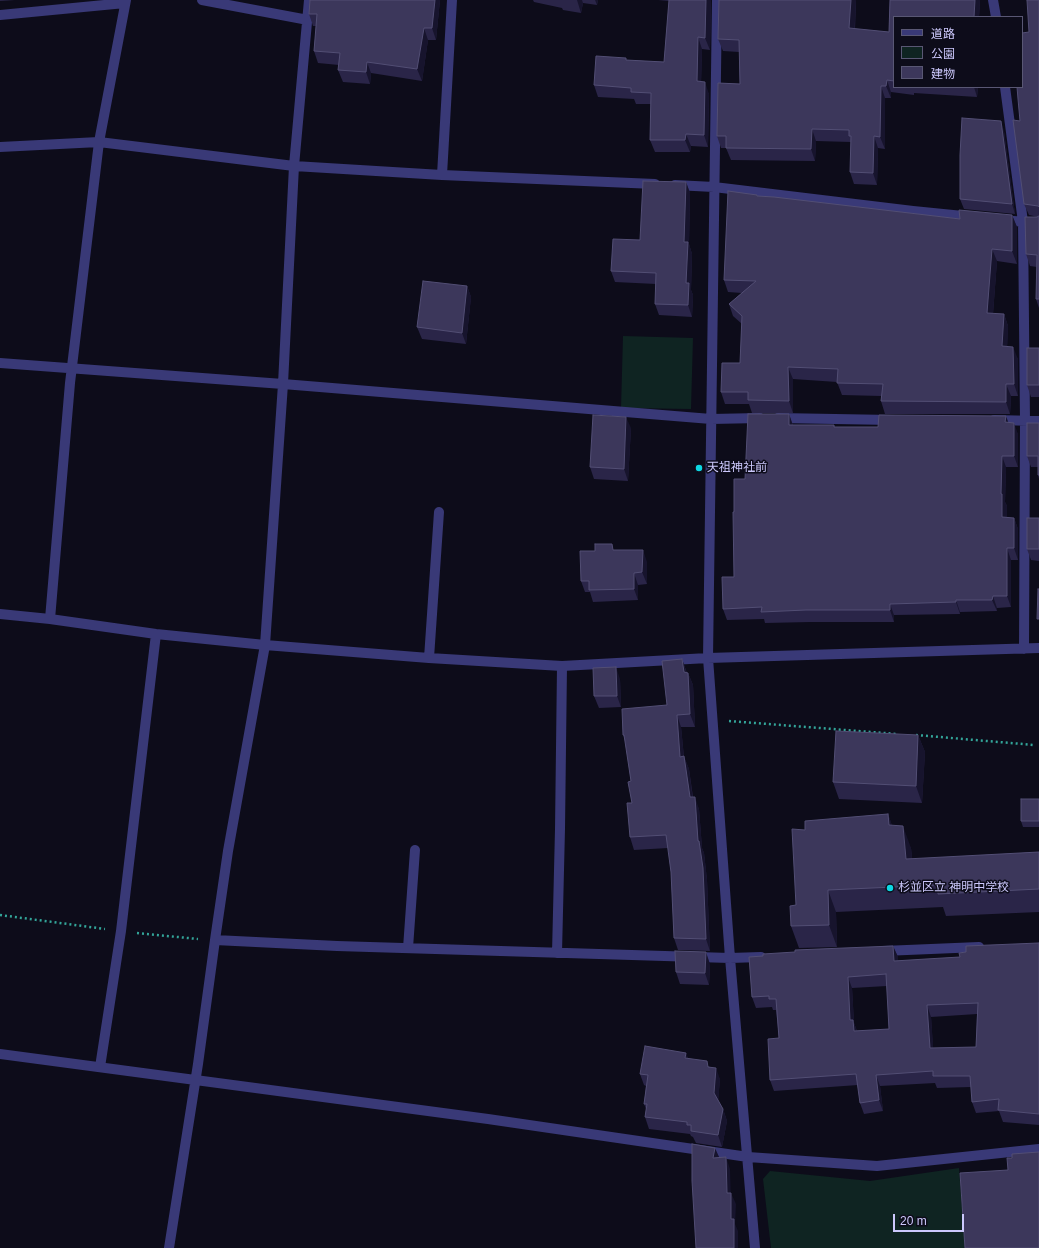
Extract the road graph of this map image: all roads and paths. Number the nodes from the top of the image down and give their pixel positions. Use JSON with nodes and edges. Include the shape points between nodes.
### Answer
{"nodes":[{"id":1,"x":202,"y":0,"type":"edge"},
{"id":2,"x":309,"y":0,"type":"edge"},
{"id":3,"x":452,"y":0,"type":"edge"},
{"id":4,"x":717,"y":0,"type":"edge"},
{"id":5,"x":993,"y":0,"type":"edge"},
{"id":6,"x":126,"y":1,"type":"edge"},
{"id":7,"x":0,"y":15,"type":"edge"},
{"id":8,"x":996,"y":16,"type":"edge"},
{"id":9,"x":308,"y":20,"type":"junction"},
{"id":10,"x":1005,"y":88,"type":"edge"},
{"id":11,"x":99,"y":142,"type":"junction"},
{"id":12,"x":0,"y":147,"type":"edge"},
{"id":13,"x":294,"y":166,"type":"junction"},
{"id":14,"x":442,"y":175,"type":"junction"},
{"id":15,"x":714,"y":187,"type":"junction"},
{"id":16,"x":980,"y":218,"type":"edge"},
{"id":17,"x":994,"y":219,"type":"edge"},
{"id":18,"x":1023,"y":222,"type":"junction"},
{"id":19,"x":1039,"y":223,"type":"edge"},
{"id":20,"x":0,"y":363,"type":"edge"},
{"id":21,"x":72,"y":368,"type":"junction"},
{"id":22,"x":282,"y":384,"type":"junction"},
{"id":23,"x":711,"y":419,"type":"junction"},
{"id":24,"x":906,"y":420,"type":"edge"},
{"id":25,"x":985,"y":420,"type":"edge"},
{"id":26,"x":1025,"y":421,"type":"junction"},
{"id":27,"x":1039,"y":421,"type":"edge"},
{"id":28,"x":439,"y":512,"type":"dead end"},
{"id":29,"x":0,"y":614,"type":"edge"},
{"id":30,"x":50,"y":619,"type":"junction"},
{"id":31,"x":156,"y":634,"type":"junction"},
{"id":32,"x":265,"y":645,"type":"junction"},
{"id":33,"x":1039,"y":648,"type":"edge"},
{"id":34,"x":1024,"y":649,"type":"junction"},
{"id":35,"x":429,"y":658,"type":"junction"},
{"id":36,"x":708,"y":658,"type":"junction"},
{"id":37,"x":562,"y":666,"type":"junction"},
{"id":38,"x":712,"y":720,"type":"junction"},
{"id":39,"x":901,"y":734,"type":"edge"},
{"id":40,"x":909,"y":735,"type":"edge"},
{"id":41,"x":1034,"y":744,"type":"dead end"},
{"id":42,"x":415,"y":850,"type":"dead end"},
{"id":43,"x":214,"y":940,"type":"junction"},
{"id":44,"x":991,"y":946,"type":"edge"},
{"id":45,"x":408,"y":948,"type":"junction"},
{"id":46,"x":556,"y":952,"type":"junction"},
{"id":47,"x":872,"y":952,"type":"edge"},
{"id":48,"x":769,"y":956,"type":"edge"},
{"id":49,"x":730,"y":958,"type":"junction"},
{"id":50,"x":0,"y":1054,"type":"edge"},
{"id":51,"x":100,"y":1067,"type":"junction"},
{"id":52,"x":195,"y":1080,"type":"junction"},
{"id":53,"x":1039,"y":1149,"type":"edge"},
{"id":54,"x":748,"y":1157,"type":"junction"},
{"id":55,"x":169,"y":1248,"type":"edge"},
{"id":56,"x":755,"y":1248,"type":"edge"}],
"edges":[{"from":1,"to":9,"type":"street"},
{"from":2,"to":9,"type":"street"},
{"from":3,"to":14,"type":"street"},
{"from":4,"to":15,"type":"street"},
{"from":5,"to":8,"type":"street"},
{"from":6,"to":7,"type":"street"},
{"from":6,"to":11,"type":"street"},
{"from":9,"to":13,"type":"street"},
{"from":10,"to":18,"type":"street"},
{"from":11,"to":12,"type":"street"},
{"from":11,"to":13,"type":"street"},
{"from":11,"to":21,"type":"street"},
{"from":13,"to":14,"type":"street"},
{"from":13,"to":22,"type":"street"},
{"from":14,"to":15,"type":"street"},
{"from":15,"to":16,"type":"street"},
{"from":15,"to":23,"type":"street"},
{"from":17,"to":18,"type":"street"},
{"from":18,"to":19,"type":"street"},
{"from":18,"to":26,"type":"street"},
{"from":20,"to":21,"type":"street"},
{"from":21,"to":22,"type":"street"},
{"from":21,"to":30,"type":"street"},
{"from":22,"to":23,"type":"street"},
{"from":22,"to":32,"type":"street"},
{"from":23,"to":24,"type":"street"},
{"from":23,"to":36,"type":"street"},
{"from":25,"to":26,"type":"street"},
{"from":26,"to":27,"type":"street"},
{"from":26,"to":34,"type":"street"},
{"from":28,"to":35,"type":"street"},
{"from":29,"to":30,"type":"street"},
{"from":30,"to":31,"type":"street"},
{"from":31,"to":32,"type":"street"},
{"from":31,"to":51,"type":"street","via":[[121,931]]},
{"from":32,"to":35,"type":"street"},
{"from":32,"to":43,"type":"street"},
{"from":33,"to":34,"type":"street"},
{"from":34,"to":36,"type":"street"},
{"from":35,"to":37,"type":"street"},
{"from":36,"to":37,"type":"street"},
{"from":36,"to":38,"type":"street"},
{"from":37,"to":46,"type":"street"},
{"from":38,"to":39,"type":"path"},
{"from":38,"to":49,"type":"street"},
{"from":40,"to":41,"type":"path"},
{"from":42,"to":45,"type":"street"},
{"from":43,"to":45,"type":"street"},
{"from":43,"to":52,"type":"street"},
{"from":44,"to":47,"type":"street"},
{"from":45,"to":46,"type":"street"},
{"from":46,"to":49,"type":"street"},
{"from":48,"to":49,"type":"street"},
{"from":49,"to":54,"type":"street"},
{"from":50,"to":51,"type":"street"},
{"from":51,"to":52,"type":"street"},
{"from":52,"to":54,"type":"street"},
{"from":52,"to":55,"type":"street"},
{"from":53,"to":54,"type":"street","via":[[877,1166]]},
{"from":54,"to":56,"type":"street"}]}
